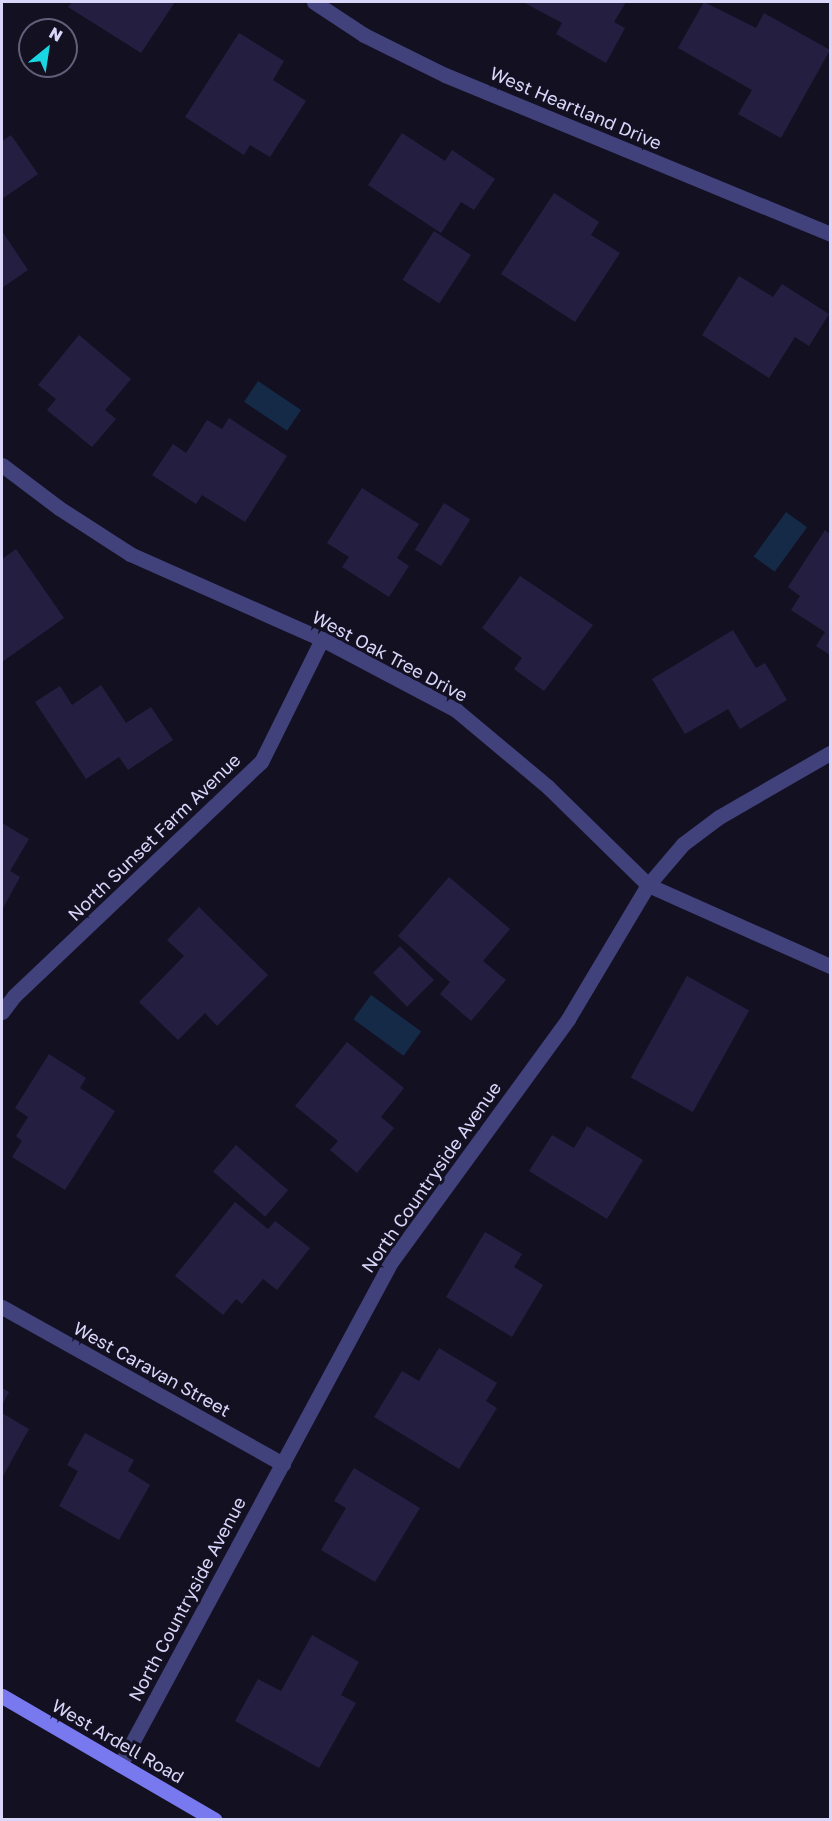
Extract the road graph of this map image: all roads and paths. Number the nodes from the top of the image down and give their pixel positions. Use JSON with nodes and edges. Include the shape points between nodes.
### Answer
{"nodes":[{"id":1,"x":314,"y":2,"type":"edge"},
{"id":2,"x":831,"y":234,"type":"edge"},
{"id":3,"x":2,"y":465,"type":"edge"},
{"id":4,"x":322,"y":639,"type":"junction"},
{"id":5,"x":831,"y":753,"type":"edge"},
{"id":6,"x":648,"y":885,"type":"junction"},
{"id":7,"x":831,"y":966,"type":"edge"},
{"id":8,"x":2,"y":1012,"type":"edge"},
{"id":9,"x":2,"y":1307,"type":"edge"},
{"id":10,"x":283,"y":1464,"type":"junction"},
{"id":11,"x":2,"y":1696,"type":"edge"},
{"id":12,"x":120,"y":1765,"type":"junction"},
{"id":13,"x":215,"y":1820,"type":"edge"}],
"edges":[{"from":1,"to":2,"type":"street","name":"West Heartland Drive","via":[[364,35],[445,75]]},
{"from":3,"to":4,"type":"street","name":"West Oak Tree Drive","via":[[130,554]]},
{"from":4,"to":6,"type":"street","name":"West Oak Tree Drive","via":[[456,710],[548,787]]},
{"from":4,"to":8,"type":"street","name":"North Sunset Farm Avenue","via":[[261,762],[14,996]]},
{"from":5,"to":6,"type":"street","name":"North Countryside Avenue","via":[[719,817],[683,844]]},
{"from":6,"to":7,"type":"street","name":"West Oak Tree Drive"},
{"from":6,"to":10,"type":"street","name":"North Countryside Avenue","via":[[568,1019],[391,1262]]},
{"from":9,"to":10,"type":"street","name":"West Caravan Street"},
{"from":10,"to":12,"type":"street","name":"North Countryside Avenue"},
{"from":11,"to":12,"type":"street","name":"West Ardell Road"},
{"from":12,"to":13,"type":"street","name":"West Ardell Road"}]}
